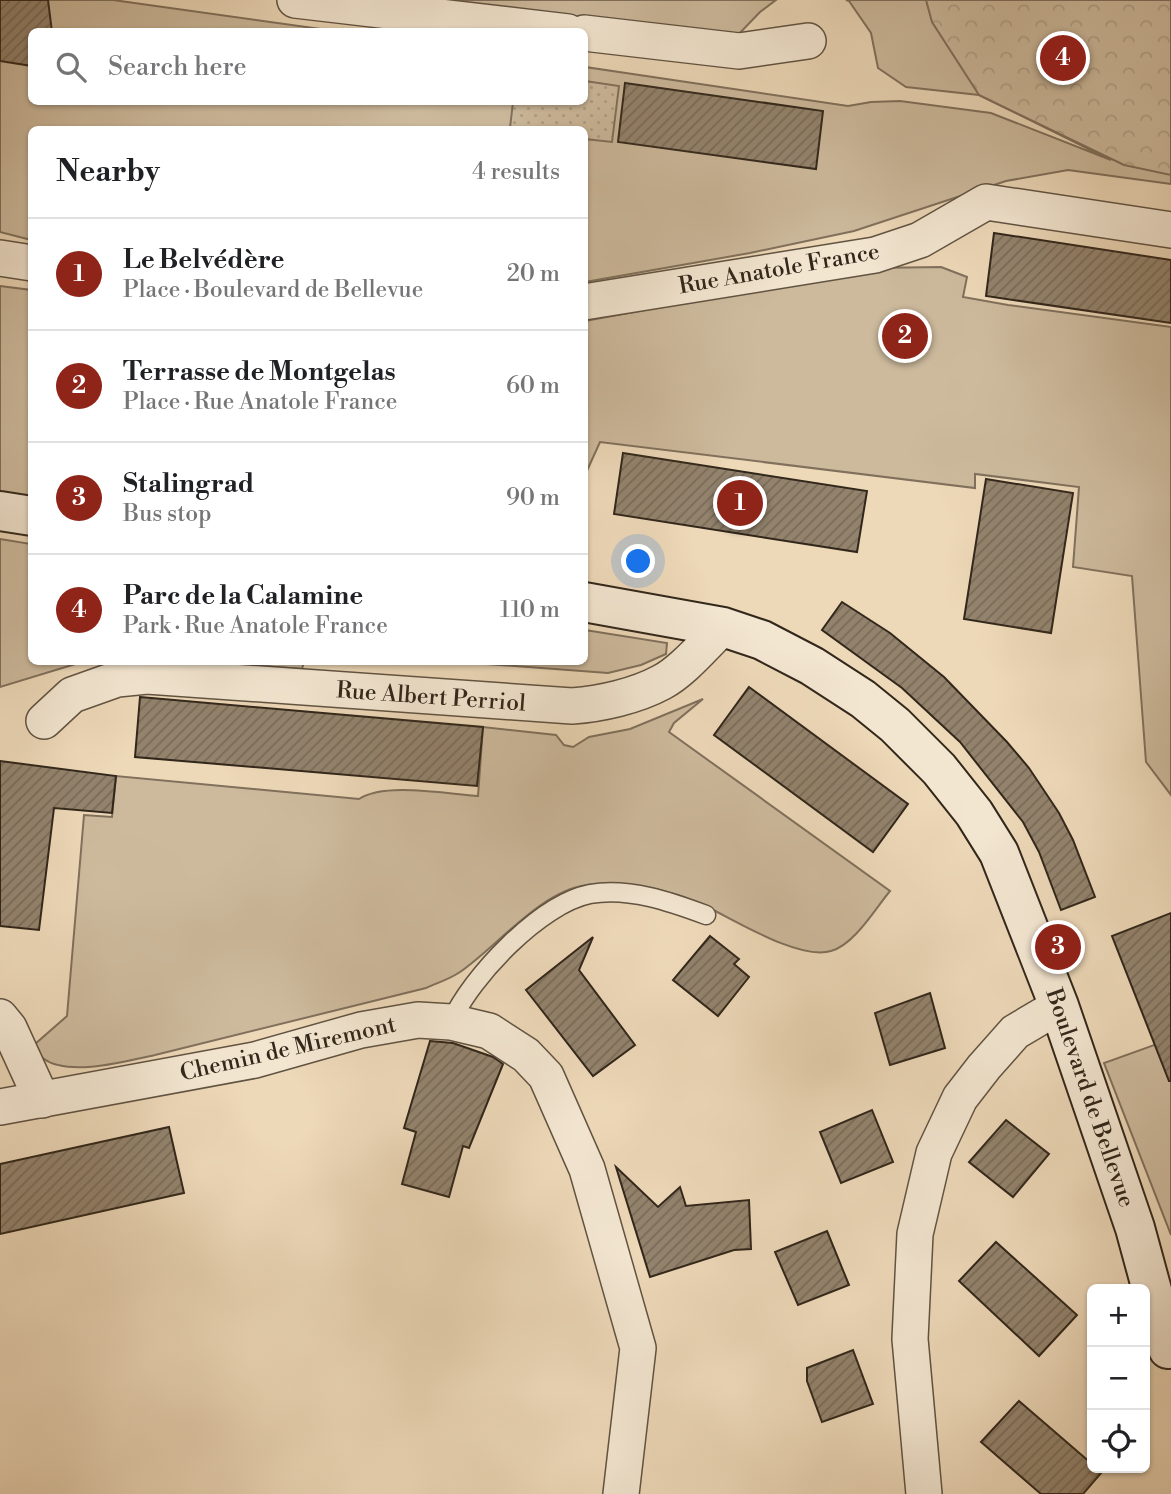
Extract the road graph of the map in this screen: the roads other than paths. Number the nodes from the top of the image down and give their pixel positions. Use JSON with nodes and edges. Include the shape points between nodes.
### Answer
{"nodes":[{"id":1,"x":295,"y":0,"type":"edge"},
{"id":2,"x":534,"y":28,"type":"edge"},
{"id":3,"x":588,"y":33,"type":"edge"},
{"id":4,"x":808,"y":41,"type":"dead end"},
{"id":5,"x":1171,"y":230,"type":"edge"},
{"id":6,"x":0,"y":258,"type":"edge"},
{"id":7,"x":28,"y":262,"type":"edge"},
{"id":8,"x":588,"y":301,"type":"edge"},
{"id":9,"x":0,"y":512,"type":"edge"},
{"id":10,"x":28,"y":516,"type":"edge"},
{"id":11,"x":588,"y":603,"type":"edge"},
{"id":12,"x":723,"y":627,"type":"junction"},
{"id":13,"x":44,"y":721,"type":"dead end"},
{"id":14,"x":706,"y":915,"type":"dead end"},
{"id":15,"x":1059,"y":1006,"type":"junction"},
{"id":16,"x":0,"y":1017,"type":"edge"},
{"id":17,"x":451,"y":1022,"type":"junction"},
{"id":18,"x":42,"y":1100,"type":"junction"},
{"id":19,"x":0,"y":1107,"type":"edge"},
{"id":20,"x":1135,"y":1228,"type":"junction"},
{"id":21,"x":1171,"y":1273,"type":"edge"},
{"id":22,"x":1170,"y":1351,"type":"edge"},
{"id":23,"x":621,"y":1494,"type":"edge"},
{"id":24,"x":924,"y":1494,"type":"edge"}],
"edges":[{"from":1,"to":2,"type":"street"},
{"from":3,"to":4,"type":"street","via":[[739,51]]},
{"from":5,"to":8,"type":"street","name":"Rue Anatole France","via":[[986,202],[920,240],[875,255]]},
{"from":6,"to":7,"type":"street"},
{"from":9,"to":10,"type":"main road"},
{"from":11,"to":12,"type":"main road","name":"Boulevard de Bellevue"},
{"from":12,"to":13,"type":"street","name":"Rue Albert Perriol","via":[[663,681],[589,705],[147,677],[117,679],[72,695]]},
{"from":12,"to":15,"type":"main road","name":"Boulevard de Bellevue","via":[[762,640],[863,699],[939,769],[999,853]]},
{"from":14,"to":17,"type":"lane","via":[[647,897],[614,893],[569,901],[519,936],[482,973],[460,1001]]},
{"from":15,"to":20,"type":"main road","name":"Boulevard de Bellevue"},
{"from":15,"to":24,"type":"street","via":[[1015,1032],[984,1067],[960,1098],[934,1153],[915,1234],[910,1339]]},
{"from":16,"to":18,"type":"street"},
{"from":17,"to":18,"type":"street","name":"Chemin de Miremont","via":[[418,1020],[361,1030],[255,1060]]},
{"from":17,"to":23,"type":"street","name":"Chemin de Miremont","via":[[489,1031],[527,1055],[546,1076],[587,1169],[638,1348]]},
{"from":18,"to":19,"type":"street","name":"Chemin de Miremont"},
{"from":20,"to":21,"type":"main road","name":"Boulevard de Bellevue"},
{"from":20,"to":22,"type":"main road","name":"Boulevard de Bellevue"}]}
